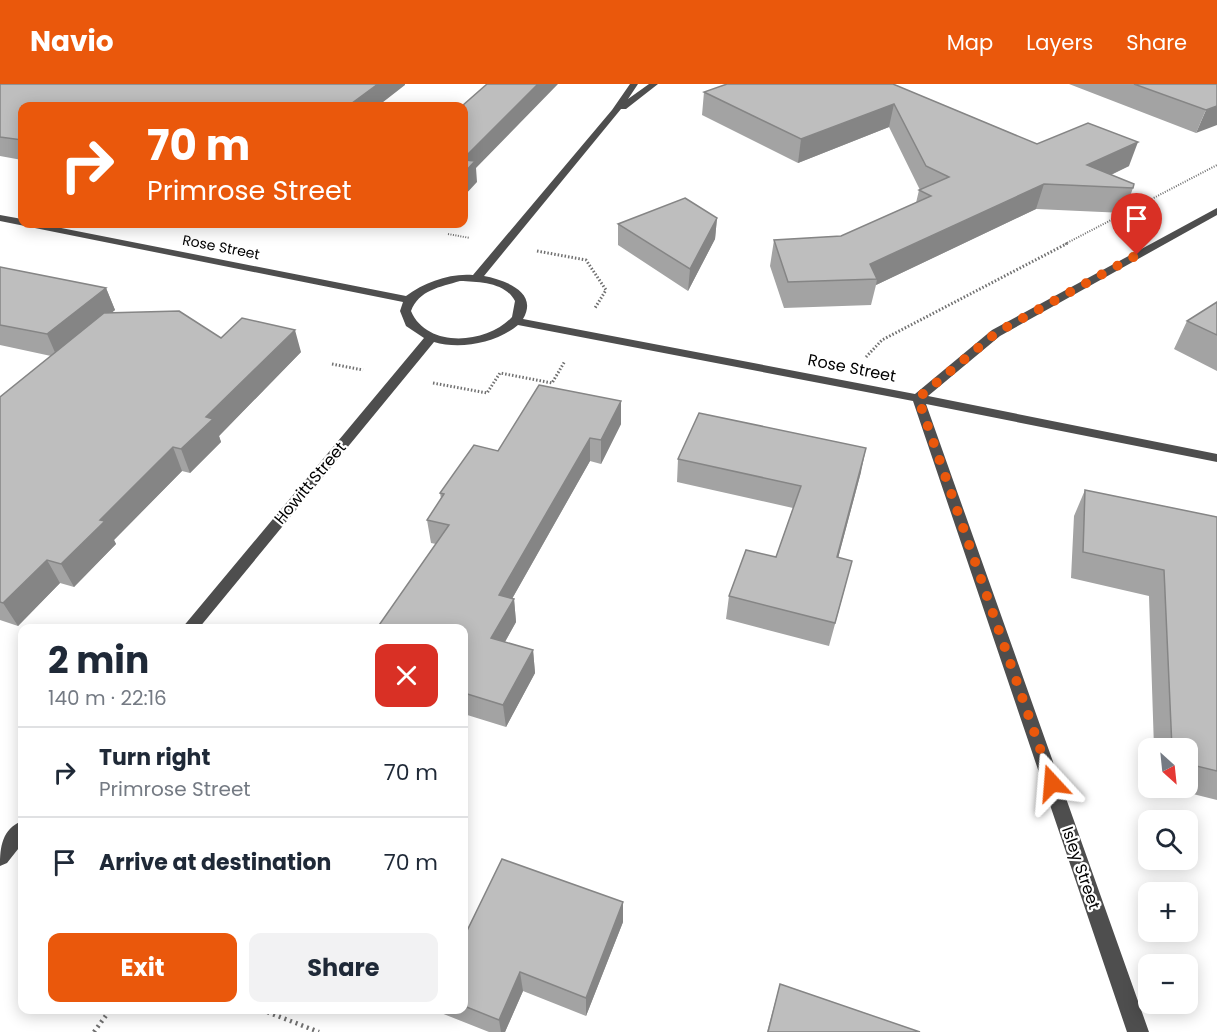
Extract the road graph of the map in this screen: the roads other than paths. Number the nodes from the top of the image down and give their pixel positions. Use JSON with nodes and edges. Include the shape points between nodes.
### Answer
{"nodes":[{"id":1,"x":634,"y":84,"type":"edge"},
{"id":2,"x":654,"y":84,"type":"edge"},
{"id":3,"x":615,"y":112,"type":"junction"},
{"id":4,"x":1217,"y":211,"type":"edge"},
{"id":5,"x":0,"y":218,"type":"edge"},
{"id":6,"x":18,"y":221,"type":"edge"},
{"id":7,"x":48,"y":228,"type":"edge"},
{"id":8,"x":477,"y":278,"type":"junction"},
{"id":9,"x":408,"y":300,"type":"junction"},
{"id":10,"x":515,"y":321,"type":"junction"},
{"id":11,"x":431,"y":338,"type":"junction"},
{"id":12,"x":918,"y":398,"type":"junction"},
{"id":13,"x":1217,"y":458,"type":"edge"},
{"id":14,"x":193,"y":624,"type":"edge"},
{"id":15,"x":18,"y":835,"type":"edge"},
{"id":16,"x":0,"y":857,"type":"edge"},
{"id":17,"x":1138,"y":1032,"type":"edge"}],
"edges":[{"from":1,"to":3,"type":"street"},
{"from":2,"to":3,"type":"street"},
{"from":3,"to":8,"type":"street"},
{"from":4,"to":12,"type":"street","via":[[996,333]]},
{"from":5,"to":6,"type":"street"},
{"from":7,"to":9,"type":"street","name":"Rose Street"},
{"from":8,"to":9,"type":"street","via":[[444,280]]},
{"from":8,"to":10,"type":"street","via":[[493,280],[516,293],[521,311]]},
{"from":9,"to":11,"type":"street","via":[[406,322],[415,332]]},
{"from":10,"to":11,"type":"street","via":[[488,337],[469,341]]},
{"from":10,"to":12,"type":"street","name":"Rose Street"},
{"from":11,"to":14,"type":"street","name":"Howitt Street"},
{"from":12,"to":13,"type":"street","name":"Rose Street"},
{"from":12,"to":17,"type":"street","name":"Isley Street"},
{"from":15,"to":16,"type":"street"}]}
